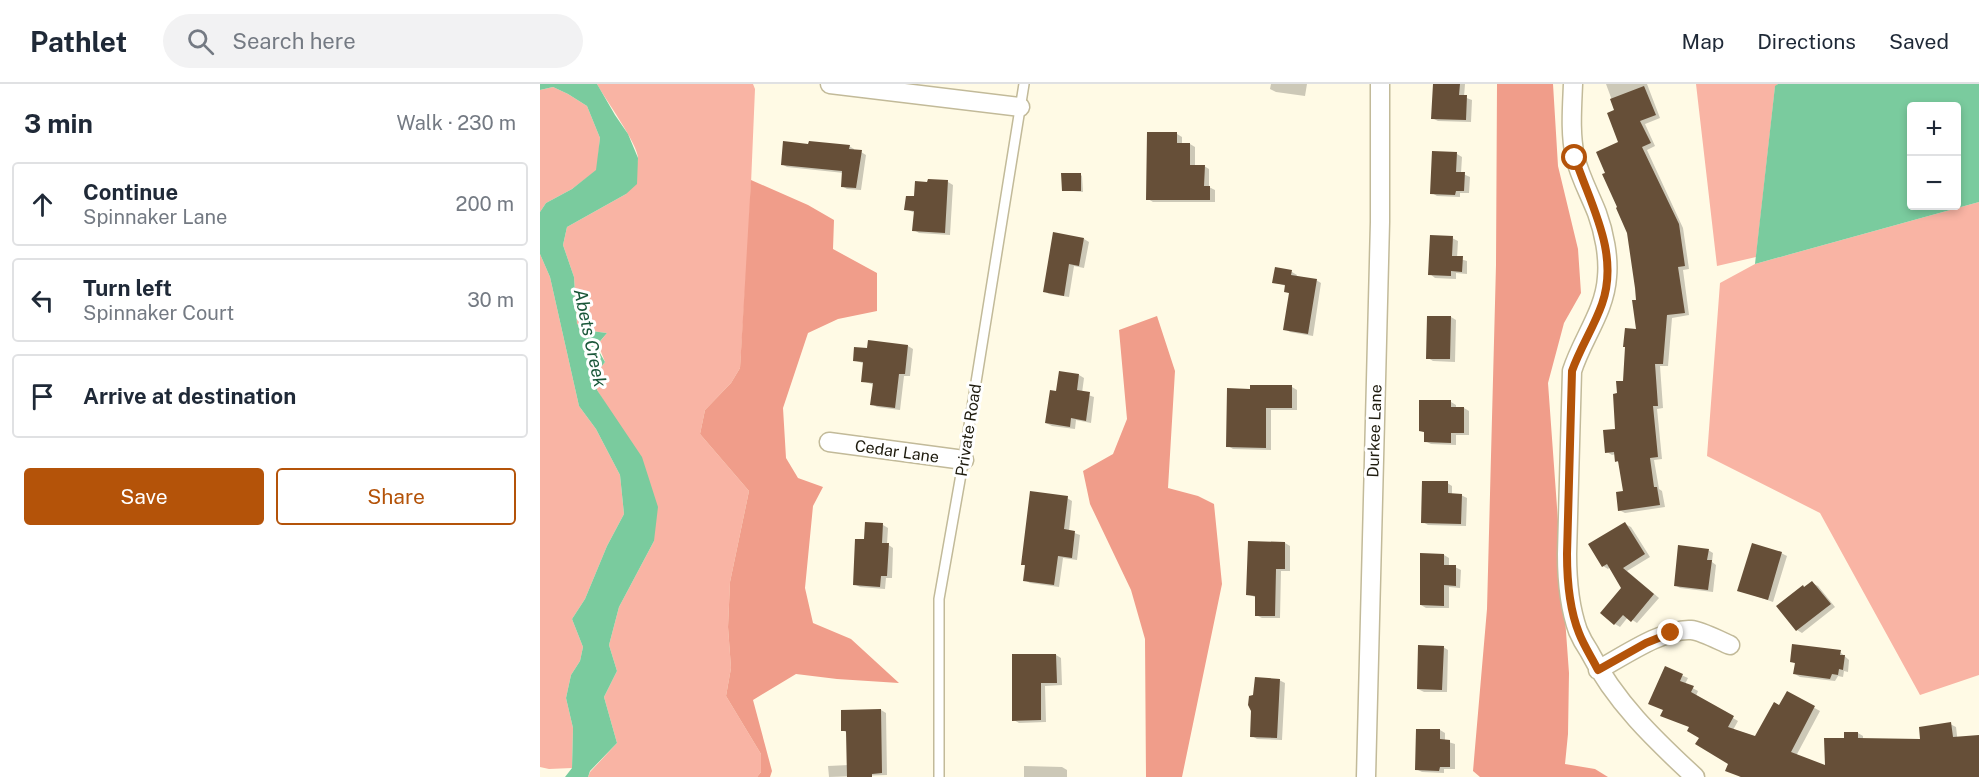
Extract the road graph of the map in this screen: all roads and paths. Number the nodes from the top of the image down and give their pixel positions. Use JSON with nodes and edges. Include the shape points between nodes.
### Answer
{"nodes":[{"id":1,"x":830,"y":84,"type":"edge"},
{"id":2,"x":1024,"y":84,"type":"edge"},
{"id":3,"x":1380,"y":84,"type":"edge"},
{"id":4,"x":1573,"y":84,"type":"edge"},
{"id":5,"x":1020,"y":107,"type":"junction"},
{"id":6,"x":829,"y":442,"type":"dead end"},
{"id":7,"x":964,"y":460,"type":"junction"},
{"id":8,"x":1730,"y":645,"type":"dead end"},
{"id":9,"x":1598,"y":670,"type":"junction"},
{"id":10,"x":939,"y":777,"type":"edge"},
{"id":11,"x":1366,"y":777,"type":"edge"},
{"id":12,"x":1695,"y":777,"type":"edge"}],
"edges":[{"from":1,"to":5,"type":"street"},
{"from":2,"to":5,"type":"lane","name":"Private Road"},
{"from":3,"to":11,"type":"street","name":"Durkee Lane"},
{"from":4,"to":9,"type":"street","via":[[1575,158],[1598,215],[1607,276],[1602,303],[1572,371],[1567,577],[1578,632]]},
{"from":5,"to":7,"type":"lane","name":"Private Road"},
{"from":6,"to":7,"type":"street","name":"Cedar Lane"},
{"from":7,"to":10,"type":"lane","name":"Private Road","via":[[939,599]]},
{"from":8,"to":9,"type":"street","via":[[1692,630],[1671,633]]},
{"from":9,"to":12,"type":"street","via":[[1618,700]]}]}
